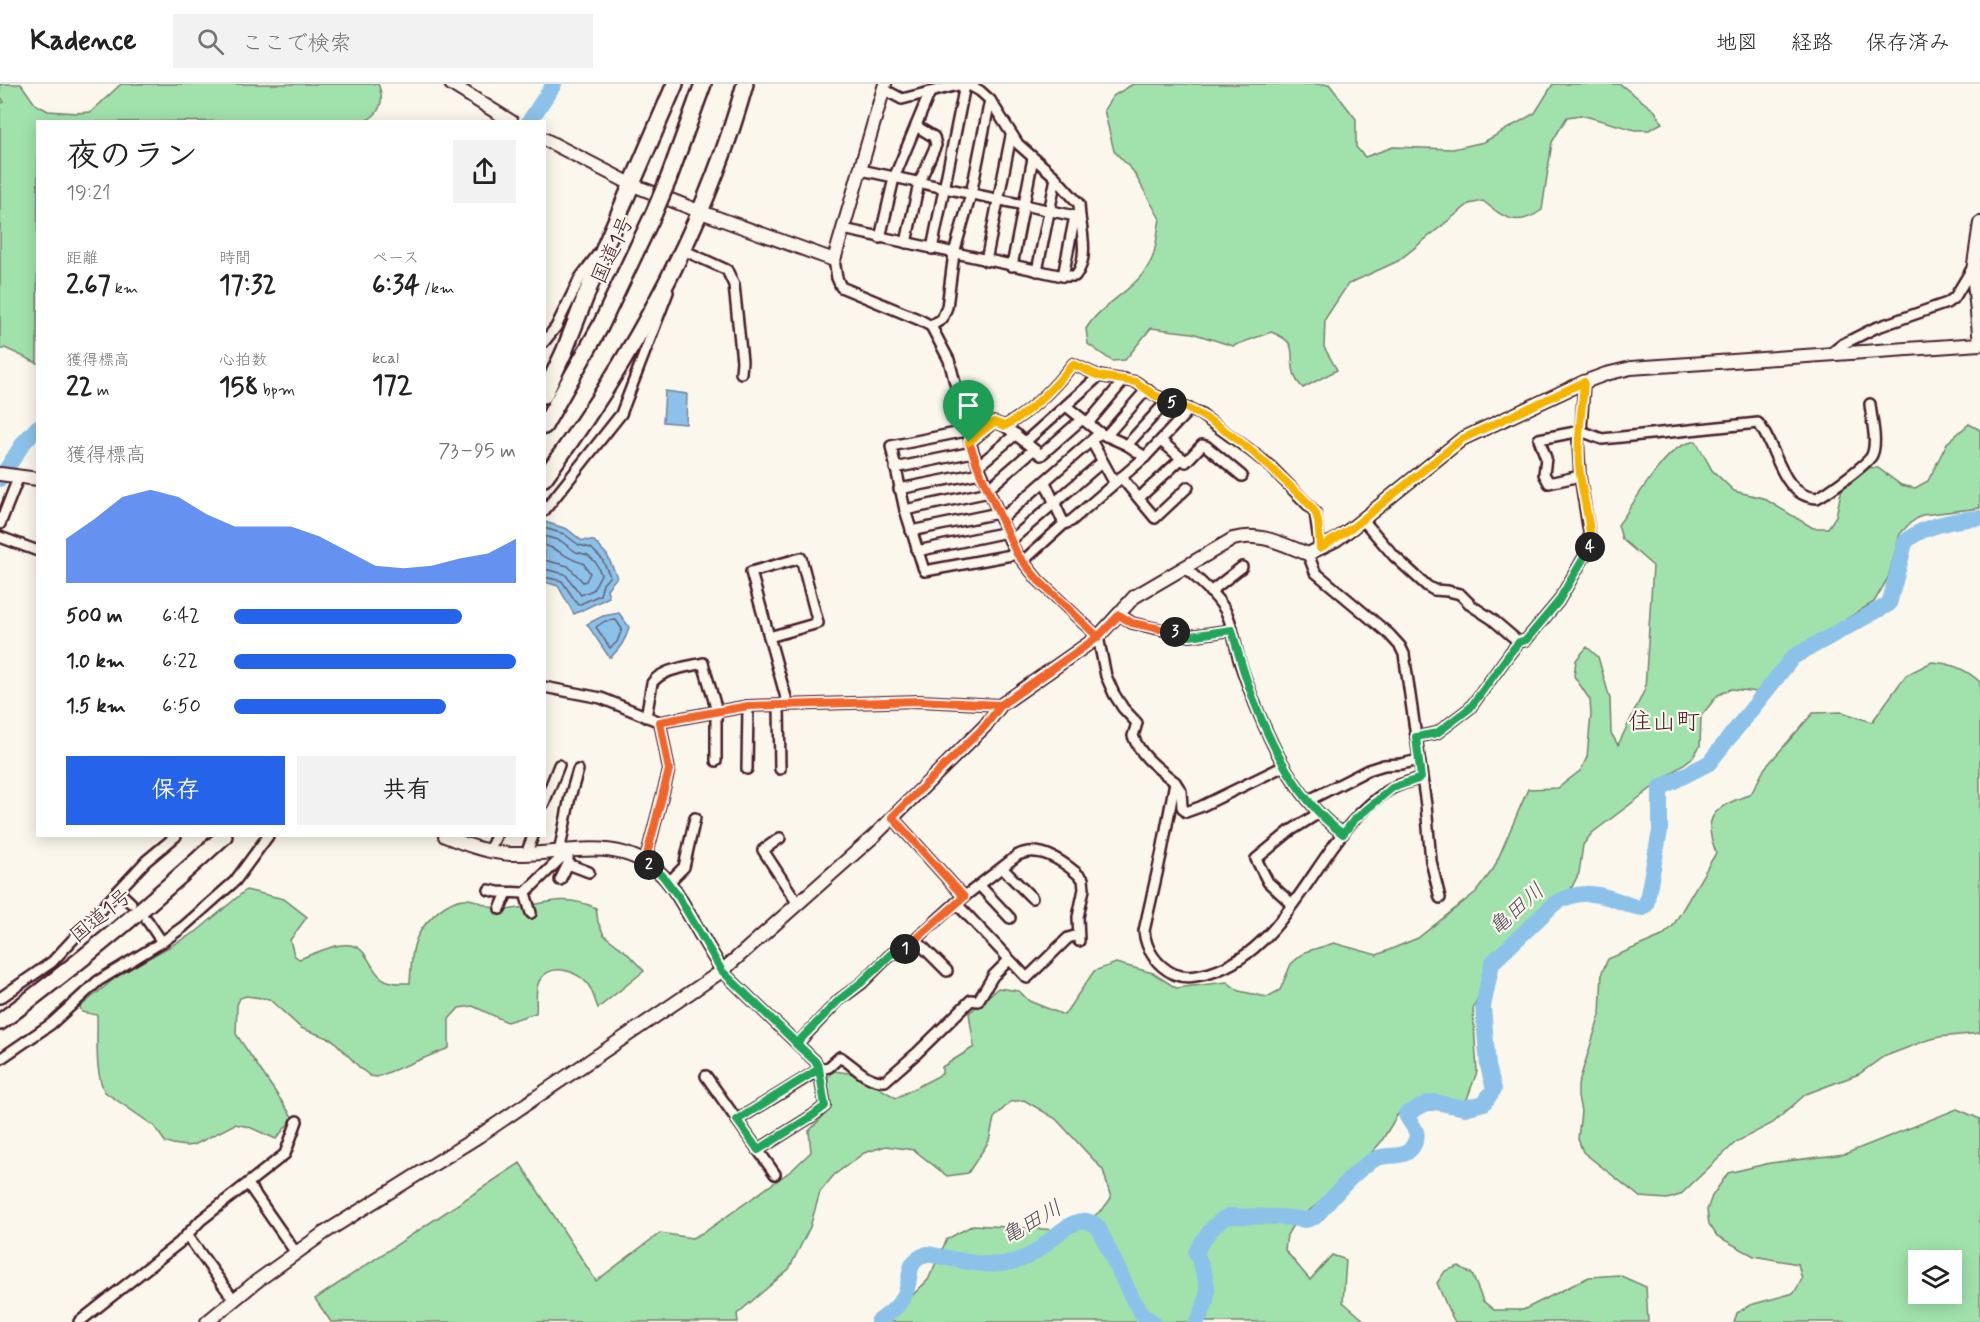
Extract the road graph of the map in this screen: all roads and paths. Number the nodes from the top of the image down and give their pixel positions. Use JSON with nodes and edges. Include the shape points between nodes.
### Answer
{"nodes":[{"id":1,"x":451,"y":84,"type":"edge"},
{"id":2,"x":675,"y":84,"type":"edge"},
{"id":3,"x":703,"y":84,"type":"edge"},
{"id":4,"x":745,"y":84,"type":"edge"},
{"id":5,"x":965,"y":85,"type":"edge"},
{"id":6,"x":884,"y":87,"type":"edge"},
{"id":7,"x":930,"y":92,"type":"junction"},
{"id":8,"x":990,"y":100,"type":"junction"},
{"id":9,"x":508,"y":119,"type":"edge"},
{"id":10,"x":916,"y":126,"type":"junction"},
{"id":11,"x":1011,"y":136,"type":"junction"},
{"id":12,"x":546,"y":140,"type":"edge"},
{"id":13,"x":1033,"y":158,"type":"junction"},
{"id":14,"x":861,"y":170,"type":"junction"},
{"id":15,"x":894,"y":178,"type":"junction"},
{"id":16,"x":1056,"y":178,"type":"junction"},
{"id":17,"x":919,"y":183,"type":"junction"},
{"id":18,"x":633,"y":185,"type":"junction"},
{"id":19,"x":944,"y":188,"type":"junction"},
{"id":20,"x":971,"y":194,"type":"junction"},
{"id":21,"x":999,"y":199,"type":"junction"},
{"id":22,"x":1024,"y":205,"type":"junction"},
{"id":23,"x":1049,"y":210,"type":"junction"},
{"id":24,"x":700,"y":212,"type":"junction"},
{"id":25,"x":1077,"y":217,"type":"junction"},
{"id":26,"x":1980,"y":223,"type":"edge"},
{"id":27,"x":843,"y":230,"type":"junction"},
{"id":28,"x":880,"y":238,"type":"junction"},
{"id":29,"x":906,"y":243,"type":"junction"},
{"id":30,"x":606,"y":244,"type":"junction"},
{"id":31,"x":932,"y":249,"type":"junction"},
{"id":32,"x":683,"y":250,"type":"junction"},
{"id":33,"x":954,"y":253,"type":"junction"},
{"id":34,"x":834,"y":260,"type":"junction"},
{"id":35,"x":986,"y":261,"type":"junction"},
{"id":36,"x":1974,"y":265,"type":"junction"},
{"id":37,"x":1012,"y":266,"type":"junction"},
{"id":38,"x":1037,"y":271,"type":"junction"},
{"id":39,"x":1063,"y":276,"type":"junction"},
{"id":40,"x":669,"y":281,"type":"junction"},
{"id":41,"x":931,"y":326,"type":"junction"},
{"id":42,"x":546,"y":340,"type":"edge"},
{"id":43,"x":1828,"y":356,"type":"junction"},
{"id":44,"x":741,"y":373,"type":"dead end"},
{"id":45,"x":1099,"y":376,"type":"junction"},
{"id":46,"x":1125,"y":380,"type":"junction"},
{"id":47,"x":1584,"y":382,"type":"junction"},
{"id":48,"x":1146,"y":389,"type":"junction"},
{"id":49,"x":546,"y":391,"type":"edge"},
{"id":50,"x":1167,"y":401,"type":"junction"},
{"id":51,"x":1870,"y":404,"type":"dead end"},
{"id":52,"x":1066,"y":406,"type":"junction"},
{"id":53,"x":1190,"y":409,"type":"junction"},
{"id":54,"x":1085,"y":421,"type":"junction"},
{"id":55,"x":546,"y":422,"type":"edge"},
{"id":56,"x":1005,"y":426,"type":"junction"},
{"id":57,"x":966,"y":431,"type":"junction"},
{"id":58,"x":1581,"y":431,"type":"junction"},
{"id":59,"x":1016,"y":434,"type":"junction"},
{"id":60,"x":1103,"y":435,"type":"junction"},
{"id":61,"x":1092,"y":441,"type":"junction"},
{"id":62,"x":1161,"y":441,"type":"junction"},
{"id":63,"x":969,"y":442,"type":"junction"},
{"id":64,"x":1025,"y":442,"type":"junction"},
{"id":65,"x":1127,"y":445,"type":"junction"},
{"id":66,"x":1033,"y":450,"type":"junction"},
{"id":67,"x":973,"y":452,"type":"junction"},
{"id":68,"x":1145,"y":457,"type":"junction"},
{"id":69,"x":1182,"y":458,"type":"junction"},
{"id":70,"x":1102,"y":462,"type":"junction"},
{"id":71,"x":896,"y":468,"type":"junction"},
{"id":72,"x":979,"y":469,"type":"junction"},
{"id":73,"x":0,"y":474,"type":"edge"},
{"id":74,"x":546,"y":475,"type":"edge"},
{"id":75,"x":16,"y":476,"type":"junction"},
{"id":76,"x":1242,"y":476,"type":"dead end"},
{"id":77,"x":1580,"y":476,"type":"junction"},
{"id":78,"x":36,"y":479,"type":"edge"},
{"id":79,"x":1118,"y":480,"type":"junction"},
{"id":80,"x":1045,"y":482,"type":"junction"},
{"id":81,"x":1188,"y":487,"type":"dead end"},
{"id":82,"x":899,"y":489,"type":"junction"},
{"id":83,"x":988,"y":491,"type":"junction"},
{"id":84,"x":1139,"y":498,"type":"junction"},
{"id":85,"x":1054,"y":503,"type":"junction"},
{"id":86,"x":546,"y":508,"type":"edge"},
{"id":87,"x":904,"y":510,"type":"junction"},
{"id":88,"x":1000,"y":516,"type":"junction"},
{"id":89,"x":1363,"y":520,"type":"junction"},
{"id":90,"x":0,"y":524,"type":"edge"},
{"id":91,"x":1064,"y":524,"type":"junction"},
{"id":92,"x":911,"y":531,"type":"junction"},
{"id":93,"x":1009,"y":536,"type":"junction"},
{"id":94,"x":0,"y":537,"type":"edge"},
{"id":95,"x":36,"y":550,"type":"edge"},
{"id":96,"x":917,"y":551,"type":"junction"},
{"id":97,"x":1314,"y":551,"type":"junction"},
{"id":98,"x":1020,"y":557,"type":"junction"},
{"id":99,"x":1184,"y":567,"type":"junction"},
{"id":100,"x":1242,"y":567,"type":"dead end"},
{"id":101,"x":1210,"y":592,"type":"junction"},
{"id":102,"x":1119,"y":615,"type":"junction"},
{"id":103,"x":1232,"y":630,"type":"junction"},
{"id":104,"x":769,"y":637,"type":"junction"},
{"id":105,"x":1098,"y":637,"type":"junction"},
{"id":106,"x":1519,"y":642,"type":"junction"},
{"id":107,"x":546,"y":687,"type":"edge"},
{"id":108,"x":1001,"y":705,"type":"junction"},
{"id":109,"x":748,"y":706,"type":"junction"},
{"id":110,"x":783,"y":706,"type":"junction"},
{"id":111,"x":717,"y":711,"type":"junction"},
{"id":112,"x":646,"y":717,"type":"junction"},
{"id":113,"x":660,"y":722,"type":"junction"},
{"id":114,"x":1416,"y":737,"type":"junction"},
{"id":115,"x":1419,"y":760,"type":"junction"},
{"id":116,"x":716,"y":761,"type":"dead end"},
{"id":117,"x":559,"y":765,"type":"dead end"},
{"id":118,"x":1284,"y":766,"type":"junction"},
{"id":119,"x":747,"y":769,"type":"dead end"},
{"id":120,"x":780,"y":769,"type":"dead end"},
{"id":121,"x":578,"y":770,"type":"dead end"},
{"id":122,"x":1421,"y":778,"type":"junction"},
{"id":123,"x":1175,"y":782,"type":"junction"},
{"id":124,"x":546,"y":798,"type":"edge"},
{"id":125,"x":1309,"y":800,"type":"junction"},
{"id":126,"x":1319,"y":813,"type":"junction"},
{"id":127,"x":892,"y":817,"type":"junction"},
{"id":128,"x":695,"y":818,"type":"dead end"},
{"id":129,"x":1343,"y":834,"type":"junction"},
{"id":130,"x":175,"y":837,"type":"edge"},
{"id":131,"x":223,"y":837,"type":"edge"},
{"id":132,"x":267,"y":837,"type":"edge"},
{"id":133,"x":448,"y":837,"type":"edge"},
{"id":134,"x":496,"y":837,"type":"edge"},
{"id":135,"x":533,"y":837,"type":"edge"},
{"id":136,"x":780,"y":838,"type":"dead end"},
{"id":137,"x":489,"y":851,"type":"junction"},
{"id":138,"x":526,"y":854,"type":"junction"},
{"id":139,"x":565,"y":856,"type":"junction"},
{"id":140,"x":645,"y":862,"type":"junction"},
{"id":141,"x":1002,"y":868,"type":"junction"},
{"id":142,"x":589,"y":872,"type":"dead end"},
{"id":143,"x":560,"y":880,"type":"dead end"},
{"id":144,"x":668,"y":883,"type":"junction"},
{"id":145,"x":980,"y":886,"type":"junction"},
{"id":146,"x":489,"y":890,"type":"dead end"},
{"id":147,"x":118,"y":891,"type":"junction"},
{"id":148,"x":507,"y":893,"type":"junction"},
{"id":149,"x":525,"y":893,"type":"junction"},
{"id":150,"x":964,"y":897,"type":"junction"},
{"id":151,"x":1032,"y":898,"type":"dead end"},
{"id":152,"x":1440,"y":898,"type":"dead end"},
{"id":153,"x":131,"y":903,"type":"dead end"},
{"id":154,"x":956,"y":903,"type":"junction"},
{"id":155,"x":798,"y":904,"type":"junction"},
{"id":156,"x":1292,"y":904,"type":"junction"},
{"id":157,"x":500,"y":909,"type":"dead end"},
{"id":158,"x":531,"y":913,"type":"dead end"},
{"id":159,"x":1010,"y":918,"type":"dead end"},
{"id":160,"x":147,"y":920,"type":"dead end"},
{"id":161,"x":916,"y":940,"type":"junction"},
{"id":162,"x":162,"y":942,"type":"junction"},
{"id":163,"x":1009,"y":960,"type":"junction"},
{"id":164,"x":722,"y":971,"type":"junction"},
{"id":165,"x":947,"y":971,"type":"dead end"},
{"id":166,"x":0,"y":998,"type":"edge"},
{"id":167,"x":0,"y":1022,"type":"edge"},
{"id":168,"x":796,"y":1044,"type":"junction"},
{"id":169,"x":0,"y":1059,"type":"edge"},
{"id":170,"x":819,"y":1069,"type":"junction"},
{"id":171,"x":706,"y":1076,"type":"dead end"},
{"id":172,"x":737,"y":1120,"type":"junction"},
{"id":173,"x":297,"y":1121,"type":"dead end"},
{"id":174,"x":758,"y":1150,"type":"junction"},
{"id":175,"x":775,"y":1174,"type":"dead end"},
{"id":176,"x":248,"y":1185,"type":"junction"},
{"id":177,"x":187,"y":1234,"type":"junction"},
{"id":178,"x":296,"y":1253,"type":"junction"},
{"id":179,"x":234,"y":1300,"type":"junction"},
{"id":180,"x":79,"y":1322,"type":"edge"},
{"id":181,"x":207,"y":1322,"type":"edge"}],
"edges":[{"from":1,"to":9,"type":"street"},
{"from":2,"to":18,"type":"highway"},
{"from":3,"to":55,"type":"highway","name":"国道1号","bridge":true,"via":[[654,213],[600,327]]},
{"from":4,"to":24,"type":"highway"},
{"from":5,"to":7,"type":"street"},
{"from":5,"to":8,"type":"street"},
{"from":5,"to":19,"type":"street"},
{"from":6,"to":7,"type":"street","via":[[902,99]]},
{"from":6,"to":14,"type":"street"},
{"from":7,"to":10,"type":"street"},
{"from":8,"to":11,"type":"street"},
{"from":8,"to":20,"type":"street"},
{"from":10,"to":15,"type":"street"},
{"from":10,"to":17,"type":"street","via":[[934,137],[936,145]]},
{"from":11,"to":13,"type":"street"},
{"from":11,"to":21,"type":"street"},
{"from":12,"to":18,"type":"street"},
{"from":13,"to":16,"type":"street"},
{"from":13,"to":22,"type":"street"},
{"from":14,"to":15,"type":"street"},
{"from":14,"to":27,"type":"street"},
{"from":15,"to":17,"type":"street"},
{"from":15,"to":28,"type":"street"},
{"from":16,"to":23,"type":"street"},
{"from":16,"to":25,"type":"street","via":[[1079,204]]},
{"from":17,"to":19,"type":"street"},
{"from":17,"to":29,"type":"street"},
{"from":18,"to":24,"type":"street"},
{"from":18,"to":30,"type":"highway"},
{"from":19,"to":20,"type":"street"},
{"from":19,"to":31,"type":"street"},
{"from":20,"to":21,"type":"street"},
{"from":20,"to":33,"type":"street"},
{"from":21,"to":22,"type":"street"},
{"from":21,"to":35,"type":"street"},
{"from":22,"to":23,"type":"street"},
{"from":22,"to":37,"type":"street"},
{"from":23,"to":25,"type":"street"},
{"from":23,"to":38,"type":"street"},
{"from":24,"to":32,"type":"highway"},
{"from":24,"to":34,"type":"street"},
{"from":25,"to":39,"type":"street"},
{"from":25,"to":39,"type":"street","via":[[1083,245],[1079,271],[1075,276]]},
{"from":26,"to":36,"type":"street"},
{"from":27,"to":28,"type":"street"},
{"from":27,"to":34,"type":"street"},
{"from":28,"to":29,"type":"street"},
{"from":29,"to":31,"type":"street"},
{"from":30,"to":42,"type":"street","via":[[580,278]]},
{"from":30,"to":49,"type":"highway"},
{"from":31,"to":33,"type":"street"},
{"from":32,"to":40,"type":"highway"},
{"from":32,"to":44,"type":"street","via":[[727,270],[734,285]]},
{"from":33,"to":35,"type":"street"},
{"from":33,"to":41,"type":"street","via":[[947,306],[942,319]]},
{"from":34,"to":41,"type":"street","via":[[842,287]]},
{"from":35,"to":37,"type":"street"},
{"from":36,"to":43,"type":"street","via":[[1955,297],[1947,303],[1875,328]]},
{"from":36,"to":43,"type":"street","via":[[1980,344]]},
{"from":37,"to":38,"type":"street"},
{"from":38,"to":39,"type":"street"},
{"from":40,"to":74,"type":"highway","via":[[602,397]]},
{"from":40,"to":86,"type":"street","via":[[667,297],[621,414]]},
{"from":41,"to":57,"type":"street","via":[[949,360]]},
{"from":43,"to":47,"type":"street","via":[[1631,368]]},
{"from":45,"to":46,"type":"street"},
{"from":45,"to":52,"type":"street"},
{"from":45,"to":56,"type":"street","via":[[1073,364],[1056,386]]},
{"from":46,"to":48,"type":"street"},
{"from":46,"to":54,"type":"street"},
{"from":47,"to":58,"type":"street"},
{"from":47,"to":89,"type":"street","via":[[1462,439]]},
{"from":48,"to":50,"type":"street"},
{"from":48,"to":60,"type":"street"},
{"from":50,"to":53,"type":"street"},
{"from":50,"to":65,"type":"street"},
{"from":51,"to":58,"type":"street","via":[[1872,455],[1817,498],[1800,493],[1791,485],[1758,423],[1602,439]]},
{"from":52,"to":54,"type":"street"},
{"from":52,"to":64,"type":"street"},
{"from":53,"to":62,"type":"street"},
{"from":53,"to":97,"type":"street","via":[[1251,451],[1315,512]]},
{"from":54,"to":60,"type":"street"},
{"from":54,"to":66,"type":"street","via":[[1041,455]]},
{"from":56,"to":59,"type":"street"},
{"from":56,"to":63,"type":"street","via":[[994,422]]},
{"from":57,"to":63,"type":"street"},
{"from":57,"to":71,"type":"street","via":[[891,446]]},
{"from":58,"to":77,"type":"street"},
{"from":58,"to":77,"type":"street","via":[[1539,439],[1549,483]]},
{"from":59,"to":64,"type":"street"},
{"from":59,"to":72,"type":"street"},
{"from":60,"to":61,"type":"street"},
{"from":60,"to":65,"type":"street"},
{"from":61,"to":70,"type":"street"},
{"from":61,"to":80,"type":"street"},
{"from":62,"to":68,"type":"street"},
{"from":62,"to":69,"type":"street"},
{"from":63,"to":67,"type":"street"},
{"from":64,"to":66,"type":"street"},
{"from":65,"to":68,"type":"street"},
{"from":66,"to":83,"type":"street"},
{"from":67,"to":71,"type":"street"},
{"from":67,"to":72,"type":"street"},
{"from":68,"to":79,"type":"street"},
{"from":69,"to":76,"type":"street","via":[[1186,462],[1202,445]]},
{"from":69,"to":84,"type":"street"},
{"from":70,"to":79,"type":"street"},
{"from":70,"to":85,"type":"street"},
{"from":71,"to":82,"type":"street"},
{"from":72,"to":82,"type":"street"},
{"from":72,"to":83,"type":"street"},
{"from":73,"to":75,"type":"street"},
{"from":75,"to":78,"type":"street"},
{"from":75,"to":90,"type":"street"},
{"from":77,"to":106,"type":"street","via":[[1592,545],[1558,602],[1526,640]]},
{"from":79,"to":84,"type":"street"},
{"from":79,"to":91,"type":"street"},
{"from":80,"to":85,"type":"street"},
{"from":80,"to":88,"type":"street"},
{"from":81,"to":84,"type":"street","via":[[1155,518]]},
{"from":82,"to":87,"type":"street"},
{"from":83,"to":87,"type":"street"},
{"from":83,"to":88,"type":"street"},
{"from":85,"to":91,"type":"street"},
{"from":85,"to":93,"type":"street"},
{"from":87,"to":92,"type":"street"},
{"from":88,"to":92,"type":"street"},
{"from":88,"to":93,"type":"street"},
{"from":89,"to":97,"type":"street"},
{"from":89,"to":106,"type":"street","via":[[1427,586],[1464,597]]},
{"from":91,"to":98,"type":"street"},
{"from":92,"to":96,"type":"street"},
{"from":93,"to":96,"type":"street"},
{"from":93,"to":98,"type":"street"},
{"from":94,"to":95,"type":"street"},
{"from":96,"to":98,"type":"street","via":[[926,572]]},
{"from":97,"to":99,"type":"street","via":[[1243,536]]},
{"from":97,"to":114,"type":"street","via":[[1315,572],[1400,646]]},
{"from":98,"to":105,"type":"street","via":[[1038,580]]},
{"from":99,"to":101,"type":"street"},
{"from":99,"to":102,"type":"street","via":[[1134,597]]},
{"from":100,"to":101,"type":"street"},
{"from":101,"to":103,"type":"street","via":[[1227,614]]},
{"from":102,"to":103,"type":"street","via":[[1132,623],[1190,636]]},
{"from":102,"to":105,"type":"street"},
{"from":103,"to":118,"type":"street","via":[[1252,694]]},
{"from":104,"to":104,"type":"street","via":[[751,572],[801,558],[818,623]]},
{"from":104,"to":110,"type":"street"},
{"from":105,"to":108,"type":"street"},
{"from":105,"to":123,"type":"street","via":[[1114,694],[1137,723],[1132,736],[1138,749]]},
{"from":106,"to":114,"type":"street","via":[[1470,708],[1437,733]]},
{"from":107,"to":112,"type":"street","via":[[601,698]]},
{"from":108,"to":110,"type":"street","via":[[920,701]]},
{"from":108,"to":127,"type":"street","via":[[985,726]]},
{"from":109,"to":110,"type":"street"},
{"from":109,"to":111,"type":"street"},
{"from":109,"to":119,"type":"street"},
{"from":110,"to":120,"type":"street"},
{"from":111,"to":112,"type":"street","via":[[703,663],[655,679]]},
{"from":111,"to":113,"type":"street"},
{"from":111,"to":116,"type":"street"},
{"from":112,"to":113,"type":"street"},
{"from":113,"to":140,"type":"street","via":[[669,770]]},
{"from":114,"to":115,"type":"street"},
{"from":115,"to":122,"type":"street"},
{"from":115,"to":125,"type":"street","via":[[1368,770]]},
{"from":117,"to":124,"type":"street"},
{"from":118,"to":123,"type":"street","via":[[1186,812]]},
{"from":118,"to":125,"type":"street"},
{"from":121,"to":139,"type":"street","via":[[570,797]]},
{"from":122,"to":129,"type":"street","via":[[1392,788]]},
{"from":122,"to":152,"type":"street","via":[[1431,861]]},
{"from":123,"to":156,"type":"street","via":[[1144,931],[1150,953],[1160,964],[1182,977],[1199,976],[1230,965],[1259,944]]},
{"from":125,"to":126,"type":"street"},
{"from":126,"to":129,"type":"street"},
{"from":126,"to":156,"type":"street","via":[[1256,859],[1268,882]]},
{"from":127,"to":150,"type":"street"},
{"from":127,"to":155,"type":"street"},
{"from":128,"to":144,"type":"street","via":[[684,867]]},
{"from":129,"to":156,"type":"street"},
{"from":130,"to":147,"type":"street"},
{"from":131,"to":167,"type":"highway","name":"国道1号","via":[[105,941]]},
{"from":132,"to":162,"type":"street","via":[[235,881]]},
{"from":133,"to":137,"type":"street"},
{"from":134,"to":137,"type":"street"},
{"from":135,"to":138,"type":"street"},
{"from":136,"to":155,"type":"street","via":[[763,850]]},
{"from":137,"to":138,"type":"street"},
{"from":138,"to":139,"type":"street"},
{"from":139,"to":140,"type":"street","via":[[599,849]]},
{"from":139,"to":142,"type":"street"},
{"from":139,"to":143,"type":"street"},
{"from":139,"to":149,"type":"street"},
{"from":140,"to":144,"type":"street"},
{"from":141,"to":145,"type":"street"},
{"from":141,"to":151,"type":"street"},
{"from":141,"to":163,"type":"street","via":[[1030,851],[1062,861],[1084,881],[1079,938],[1068,938],[1027,978]]},
{"from":144,"to":164,"type":"street"},
{"from":145,"to":150,"type":"street"},
{"from":145,"to":159,"type":"street"},
{"from":146,"to":148,"type":"street"},
{"from":147,"to":153,"type":"street"},
{"from":147,"to":166,"type":"street","via":[[52,962]]},
{"from":148,"to":149,"type":"street"},
{"from":148,"to":157,"type":"street"},
{"from":149,"to":158,"type":"street"},
{"from":150,"to":154,"type":"street"},
{"from":154,"to":161,"type":"street"},
{"from":154,"to":163,"type":"street"},
{"from":155,"to":164,"type":"street"},
{"from":160,"to":162,"type":"street"},
{"from":161,"to":165,"type":"street"},
{"from":161,"to":168,"type":"street","via":[[902,952],[891,954]]},
{"from":162,"to":169,"type":"street","via":[[98,981],[51,1024]]},
{"from":163,"to":170,"type":"street","via":[[993,976],[978,1001],[971,1000],[885,1081],[861,1074],[840,1057],[829,1067]]},
{"from":164,"to":168,"type":"street"},
{"from":164,"to":178,"type":"street","via":[[479,1136]]},
{"from":168,"to":170,"type":"street"},
{"from":170,"to":172,"type":"street"},
{"from":170,"to":174,"type":"street","via":[[825,1106]]},
{"from":171,"to":172,"type":"street"},
{"from":172,"to":174,"type":"street"},
{"from":173,"to":176,"type":"street","via":[[285,1154]]},
{"from":174,"to":175,"type":"street"},
{"from":176,"to":177,"type":"street"},
{"from":176,"to":178,"type":"street"},
{"from":177,"to":179,"type":"street"},
{"from":177,"to":180,"type":"street"},
{"from":178,"to":179,"type":"street"},
{"from":179,"to":181,"type":"street"}]}
